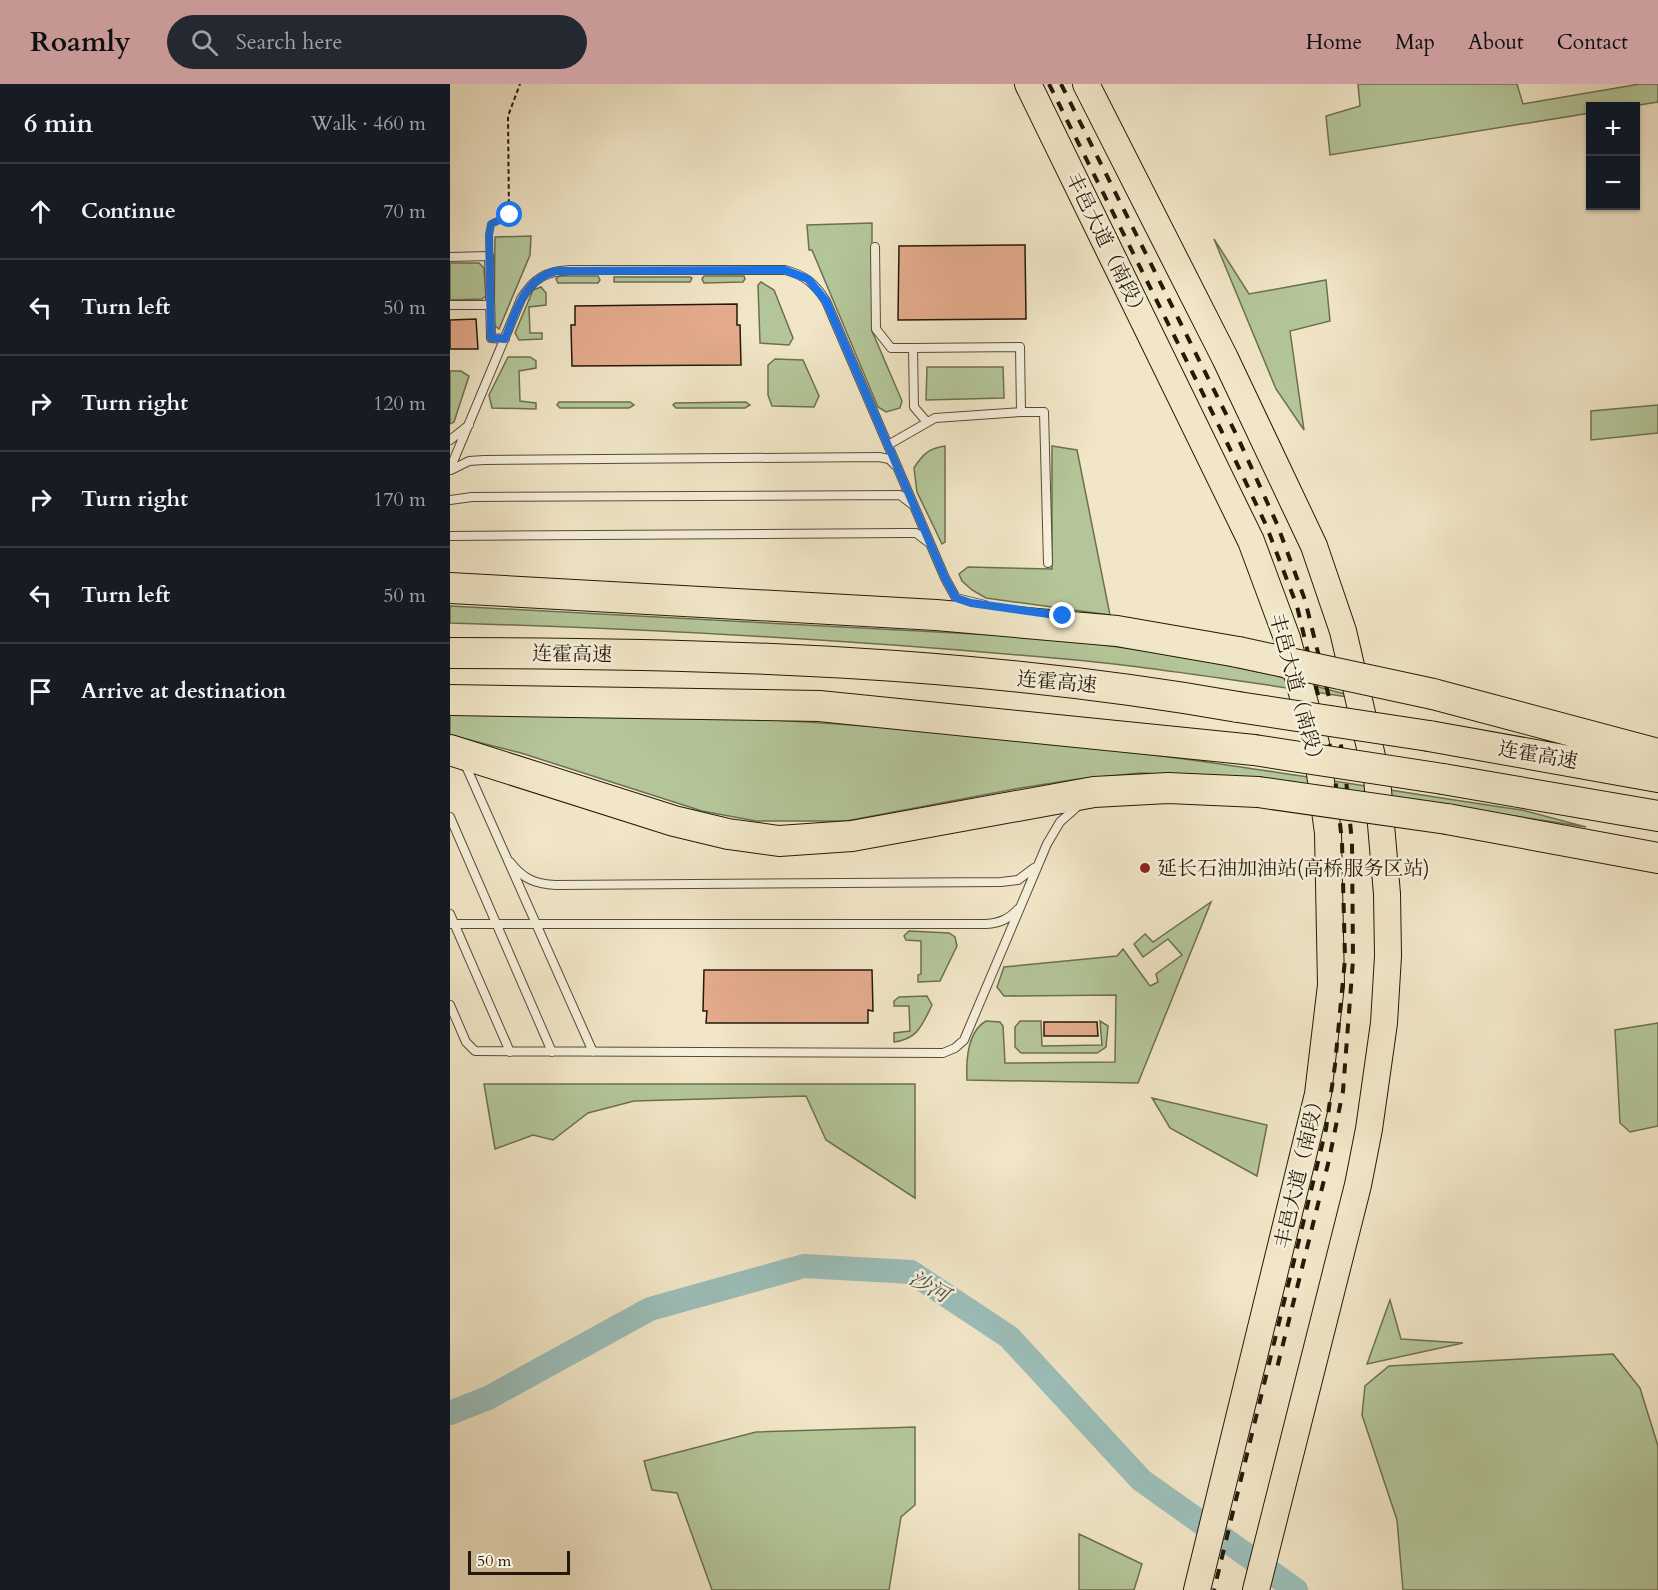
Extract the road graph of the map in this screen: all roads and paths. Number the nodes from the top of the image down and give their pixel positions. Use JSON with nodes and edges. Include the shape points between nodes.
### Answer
{"nodes":[{"id":1,"x":520,"y":84,"type":"edge"},
{"id":2,"x":1028,"y":84,"type":"edge"},
{"id":3,"x":1086,"y":84,"type":"edge"},
{"id":4,"x":875,"y":247,"type":"dead end"},
{"id":5,"x":489,"y":256,"type":"junction"},
{"id":6,"x":450,"y":257,"type":"edge"},
{"id":7,"x":450,"y":305,"type":"edge"},
{"id":8,"x":490,"y":305,"type":"junction"},
{"id":9,"x":505,"y":339,"type":"junction"},
{"id":10,"x":914,"y":348,"type":"junction"},
{"id":11,"x":1021,"y":412,"type":"junction"},
{"id":12,"x":927,"y":422,"type":"junction"},
{"id":13,"x":469,"y":424,"type":"junction"},
{"id":14,"x":450,"y":440,"type":"edge"},
{"id":15,"x":888,"y":446,"type":"junction"},
{"id":16,"x":897,"y":467,"type":"junction"},
{"id":17,"x":450,"y":470,"type":"edge"},
{"id":18,"x":450,"y":500,"type":"edge"},
{"id":19,"x":915,"y":507,"type":"junction"},
{"id":20,"x":450,"y":536,"type":"edge"},
{"id":21,"x":932,"y":548,"type":"junction"},
{"id":22,"x":1048,"y":563,"type":"dead end"},
{"id":23,"x":450,"y":588,"type":"edge"},
{"id":24,"x":994,"y":606,"type":"dead end"},
{"id":25,"x":1063,"y":616,"type":"dead end"},
{"id":26,"x":1146,"y":636,"type":"junction"},
{"id":27,"x":450,"y":653,"type":"edge"},
{"id":28,"x":450,"y":700,"type":"edge"},
{"id":29,"x":450,"y":750,"type":"edge"},
{"id":30,"x":1658,"y":754,"type":"edge"},
{"id":31,"x":1658,"y":777,"type":"edge"},
{"id":32,"x":1110,"y":791,"type":"junction"},
{"id":33,"x":1658,"y":816,"type":"edge"},
{"id":34,"x":450,"y":818,"type":"edge"},
{"id":35,"x":1658,"y":858,"type":"edge"},
{"id":36,"x":510,"y":862,"type":"junction"},
{"id":37,"x":1036,"y":867,"type":"junction"},
{"id":38,"x":1021,"y":906,"type":"junction"},
{"id":39,"x":450,"y":914,"type":"edge"},
{"id":40,"x":496,"y":923,"type":"junction"},
{"id":41,"x":452,"y":924,"type":"edge"},
{"id":42,"x":537,"y":925,"type":"junction"},
{"id":43,"x":450,"y":1005,"type":"edge"},
{"id":44,"x":510,"y":1052,"type":"junction"},
{"id":45,"x":552,"y":1052,"type":"junction"},
{"id":46,"x":593,"y":1052,"type":"junction"},
{"id":47,"x":1197,"y":1590,"type":"edge"},
{"id":48,"x":1256,"y":1590,"type":"edge"}],
"edges":[{"from":1,"to":5,"type":"path","via":[[508,116],[510,215],[491,224]]},
{"from":2,"to":47,"type":"main road","name":"丰邑大道（南段）","via":[[1251,541],[1287,638],[1316,744],[1328,833],[1331,985],[1318,1094]]},
{"from":3,"to":48,"type":"main road","via":[[1225,358],[1314,546],[1343,631],[1377,778],[1388,956],[1384,1023],[1369,1129]]},
{"from":4,"to":10,"type":"lane","via":[[876,329],[891,348]]},
{"from":5,"to":6,"type":"lane"},
{"from":5,"to":8,"type":"lane"},
{"from":7,"to":8,"type":"lane"},
{"from":8,"to":9,"type":"lane","via":[[491,338]]},
{"from":9,"to":13,"type":"lane"},
{"from":9,"to":15,"type":"lane","via":[[529,286],[544,273],[799,273],[817,287],[826,301]]},
{"from":10,"to":11,"type":"lane","via":[[1020,347]]},
{"from":10,"to":12,"type":"lane","via":[[914,407]]},
{"from":11,"to":12,"type":"lane","via":[[958,414],[934,417]]},
{"from":11,"to":22,"type":"lane","via":[[1044,412]]},
{"from":12,"to":15,"type":"lane"},
{"from":13,"to":14,"type":"lane"},
{"from":13,"to":17,"type":"lane"},
{"from":15,"to":16,"type":"lane"},
{"from":16,"to":17,"type":"lane","via":[[889,459],[879,457],[484,460],[469,461]]},
{"from":16,"to":19,"type":"lane"},
{"from":18,"to":19,"type":"lane","via":[[472,496],[900,495]]},
{"from":19,"to":21,"type":"lane"},
{"from":20,"to":21,"type":"lane","via":[[903,533],[924,538]]},
{"from":21,"to":24,"type":"lane","via":[[956,598]]},
{"from":23,"to":26,"type":"highway","via":[[936,615]]},
{"from":25,"to":26,"type":"lane","via":[[1124,627]]},
{"from":26,"to":30,"type":"highway","bridge":true,"via":[[1433,694]]},
{"from":27,"to":31,"type":"highway","name":"连霍高速","bridge":true,"via":[[822,659],[1137,689]]},
{"from":28,"to":33,"type":"highway","name":"连霍高速","bridge":true,"via":[[819,706],[1254,750]]},
{"from":29,"to":32,"type":"highway","via":[[674,821],[779,841],[852,836]]},
{"from":29,"to":36,"type":"lane","via":[[471,771]]},
{"from":32,"to":35,"type":"highway","bridge":true,"via":[[1168,788],[1258,792],[1447,819]]},
{"from":32,"to":37,"type":"lane","via":[[1087,798],[1060,822]]},
{"from":34,"to":40,"type":"lane"},
{"from":36,"to":37,"type":"lane","via":[[520,874],[538,884],[556,885],[1001,882],[1018,880]]},
{"from":36,"to":42,"type":"lane"},
{"from":37,"to":38,"type":"lane"},
{"from":38,"to":42,"type":"lane","via":[[998,923],[986,924]]},
{"from":38,"to":46,"type":"lane","via":[[964,1040],[943,1053]]},
{"from":39,"to":41,"type":"lane"},
{"from":40,"to":41,"type":"lane"},
{"from":40,"to":42,"type":"lane"},
{"from":40,"to":45,"type":"lane"},
{"from":41,"to":44,"type":"lane"},
{"from":42,"to":46,"type":"lane"},
{"from":43,"to":44,"type":"lane","via":[[466,1042],[475,1051]]},
{"from":44,"to":45,"type":"lane"},
{"from":45,"to":46,"type":"lane"}]}
